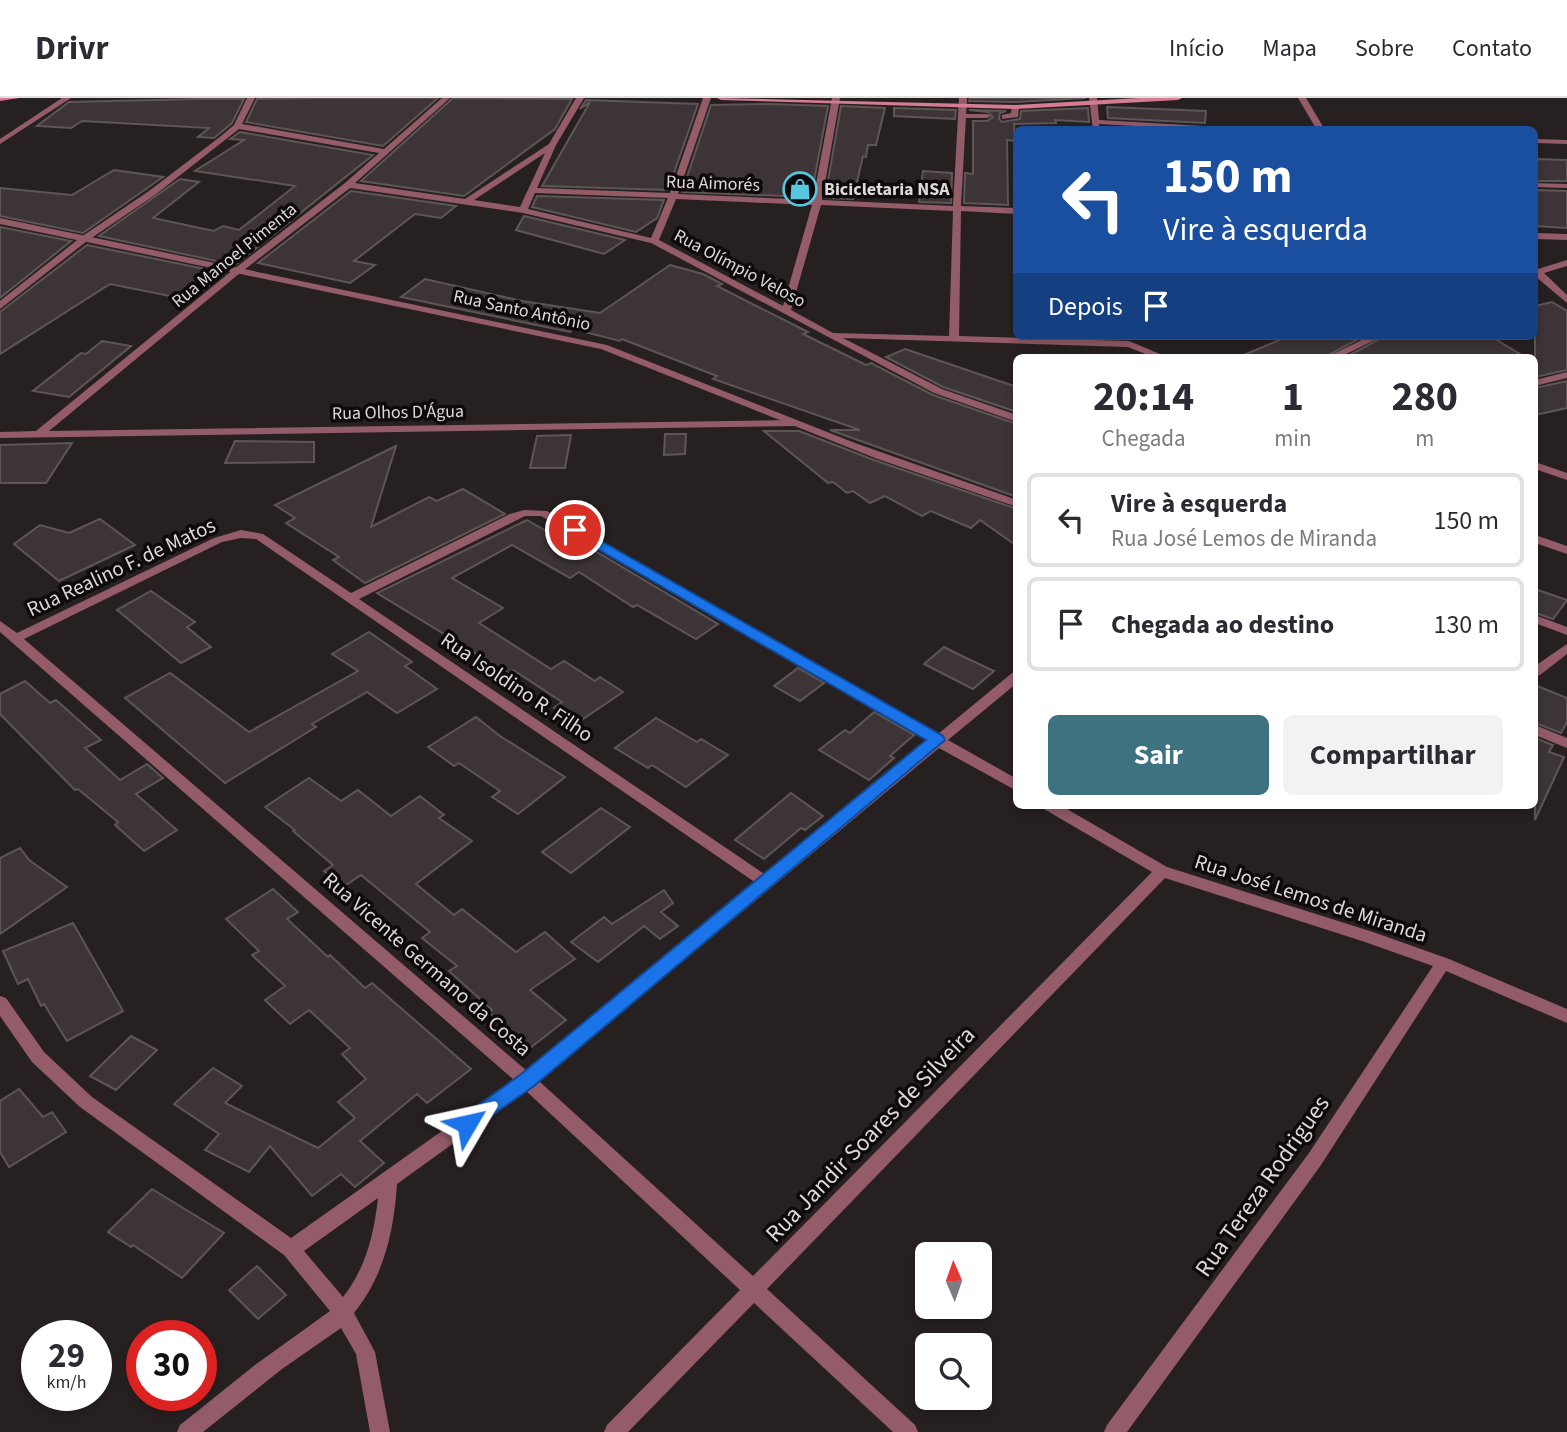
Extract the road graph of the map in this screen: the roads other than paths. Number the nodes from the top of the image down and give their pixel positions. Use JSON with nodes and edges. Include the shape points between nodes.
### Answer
{"nodes":[{"id":1,"x":15,"y":98,"type":"edge"},
{"id":2,"x":67,"y":98,"type":"edge"},
{"id":3,"x":251,"y":98,"type":"edge"},
{"id":4,"x":446,"y":98,"type":"edge"},
{"id":5,"x":580,"y":98,"type":"edge"},
{"id":6,"x":707,"y":98,"type":"edge"},
{"id":7,"x":721,"y":98,"type":"edge"},
{"id":8,"x":1178,"y":98,"type":"edge"},
{"id":9,"x":1302,"y":98,"type":"edge"},
{"id":10,"x":0,"y":99,"type":"edge"},
{"id":11,"x":835,"y":100,"type":"edge"},
{"id":12,"x":1093,"y":101,"type":"edge"},
{"id":13,"x":963,"y":107,"type":"edge"},
{"id":14,"x":1015,"y":107,"type":"junction"},
{"id":15,"x":987,"y":116,"type":"dead end"},
{"id":16,"x":1005,"y":117,"type":"dead end"},
{"id":17,"x":237,"y":126,"type":"junction"},
{"id":18,"x":1095,"y":126,"type":"edge"},
{"id":19,"x":1319,"y":126,"type":"edge"},
{"id":20,"x":1538,"y":141,"type":"edge"},
{"id":21,"x":0,"y":142,"type":"edge"},
{"id":22,"x":1567,"y":142,"type":"edge"},
{"id":23,"x":552,"y":145,"type":"junction"},
{"id":24,"x":387,"y":152,"type":"junction"},
{"id":25,"x":348,"y":185,"type":"junction"},
{"id":26,"x":1538,"y":185,"type":"edge"},
{"id":27,"x":1567,"y":186,"type":"edge"},
{"id":28,"x":533,"y":190,"type":"junction"},
{"id":29,"x":673,"y":197,"type":"junction"},
{"id":30,"x":466,"y":202,"type":"junction"},
{"id":31,"x":817,"y":203,"type":"junction"},
{"id":32,"x":957,"y":209,"type":"junction"},
{"id":33,"x":523,"y":210,"type":"junction"},
{"id":34,"x":1013,"y":211,"type":"edge"},
{"id":35,"x":0,"y":221,"type":"edge"},
{"id":36,"x":1538,"y":236,"type":"edge"},
{"id":37,"x":1567,"y":237,"type":"edge"},
{"id":38,"x":84,"y":239,"type":"junction"},
{"id":39,"x":654,"y":241,"type":"junction"},
{"id":40,"x":1567,"y":263,"type":"edge"},
{"id":41,"x":237,"y":271,"type":"junction"},
{"id":42,"x":1538,"y":272,"type":"edge"},
{"id":43,"x":1538,"y":275,"type":"edge"},
{"id":44,"x":1567,"y":300,"type":"edge"},
{"id":45,"x":0,"y":306,"type":"edge"},
{"id":46,"x":786,"y":311,"type":"junction"},
{"id":47,"x":831,"y":335,"type":"junction"},
{"id":48,"x":954,"y":338,"type":"junction"},
{"id":49,"x":1013,"y":339,"type":"edge"},
{"id":50,"x":1128,"y":340,"type":"edge"},
{"id":51,"x":1369,"y":340,"type":"edge"},
{"id":52,"x":1156,"y":354,"type":"edge"},
{"id":53,"x":1339,"y":354,"type":"edge"},
{"id":54,"x":1567,"y":375,"type":"edge"},
{"id":55,"x":1538,"y":382,"type":"edge"},
{"id":56,"x":1013,"y":418,"type":"edge"},
{"id":57,"x":796,"y":423,"type":"junction"},
{"id":58,"x":39,"y":434,"type":"junction"},
{"id":59,"x":0,"y":435,"type":"edge"},
{"id":60,"x":1538,"y":467,"type":"edge"},
{"id":61,"x":1567,"y":477,"type":"edge"},
{"id":62,"x":1013,"y":503,"type":"edge"},
{"id":63,"x":242,"y":534,"type":"joint"},
{"id":64,"x":1538,"y":540,"type":"edge"},
{"id":65,"x":1567,"y":550,"type":"edge"},
{"id":66,"x":351,"y":598,"type":"junction"},
{"id":67,"x":1538,"y":620,"type":"edge"},
{"id":68,"x":0,"y":625,"type":"edge"},
{"id":69,"x":1567,"y":631,"type":"edge"},
{"id":70,"x":17,"y":638,"type":"junction"},
{"id":71,"x":1567,"y":648,"type":"edge"},
{"id":72,"x":1538,"y":670,"type":"edge"},
{"id":73,"x":1013,"y":679,"type":"edge"},
{"id":74,"x":1538,"y":731,"type":"edge"},
{"id":75,"x":937,"y":740,"type":"junction"},
{"id":76,"x":1567,"y":743,"type":"edge"},
{"id":77,"x":1013,"y":784,"type":"edge"},
{"id":78,"x":1056,"y":809,"type":"edge"},
{"id":79,"x":1162,"y":871,"type":"junction"},
{"id":80,"x":766,"y":882,"type":"junction"},
{"id":81,"x":1443,"y":963,"type":"junction"},
{"id":82,"x":0,"y":1003,"type":"edge"},
{"id":83,"x":1567,"y":1016,"type":"edge"},
{"id":84,"x":527,"y":1081,"type":"junction"},
{"id":85,"x":387,"y":1182,"type":"junction"},
{"id":86,"x":291,"y":1249,"type":"junction"},
{"id":87,"x":752,"y":1290,"type":"junction"},
{"id":88,"x":343,"y":1312,"type":"junction"},
{"id":89,"x":187,"y":1432,"type":"edge"},
{"id":90,"x":380,"y":1432,"type":"edge"},
{"id":91,"x":614,"y":1432,"type":"edge"},
{"id":92,"x":908,"y":1432,"type":"edge"},
{"id":93,"x":1114,"y":1432,"type":"edge"}],
"edges":[{"from":1,"to":10,"type":"main road"},
{"from":2,"to":21,"type":"street"},
{"from":3,"to":17,"type":"street"},
{"from":4,"to":24,"type":"street","name":"Rua Manoel Pimenta"},
{"from":5,"to":23,"type":"street"},
{"from":6,"to":29,"type":"street"},
{"from":7,"to":11,"type":"main road"},
{"from":8,"to":12,"type":"main road"},
{"from":9,"to":19,"type":"street"},
{"from":11,"to":13,"type":"main road"},
{"from":11,"to":31,"type":"street"},
{"from":12,"to":14,"type":"main road"},
{"from":12,"to":18,"type":"street"},
{"from":13,"to":14,"type":"main road"},
{"from":13,"to":15,"type":"street"},
{"from":13,"to":32,"type":"street"},
{"from":14,"to":16,"type":"street","via":[[1015,115]]},
{"from":17,"to":24,"type":"street"},
{"from":17,"to":38,"type":"street"},
{"from":20,"to":22,"type":"street"},
{"from":23,"to":28,"type":"street"},
{"from":23,"to":30,"type":"street"},
{"from":24,"to":25,"type":"street","name":"Rua Manoel Pimenta"},
{"from":25,"to":30,"type":"street","name":"Rua Olímpio Veloso"},
{"from":25,"to":41,"type":"street","name":"Rua Manoel Pimenta"},
{"from":26,"to":27,"type":"street"},
{"from":28,"to":29,"type":"street","name":"Rua Aimorés"},
{"from":28,"to":33,"type":"street"},
{"from":29,"to":31,"type":"street","name":"Rua Aimorés"},
{"from":29,"to":39,"type":"street"},
{"from":30,"to":33,"type":"street","name":"Rua Olímpio Veloso"},
{"from":31,"to":32,"type":"street","name":"Rua Aimorés"},
{"from":31,"to":46,"type":"street"},
{"from":32,"to":34,"type":"street","name":"Rua Aimorés"},
{"from":32,"to":48,"type":"street"},
{"from":33,"to":39,"type":"street","name":"Rua Olímpio Veloso"},
{"from":35,"to":38,"type":"street","name":"Rua Santo Antônio"},
{"from":36,"to":37,"type":"street"},
{"from":38,"to":41,"type":"street","name":"Rua Santo Antônio"},
{"from":38,"to":45,"type":"street"},
{"from":39,"to":46,"type":"street","name":"Rua Olímpio Veloso"},
{"from":40,"to":42,"type":"street"},
{"from":41,"to":57,"type":"street","name":"Rua Santo Antônio","via":[[604,347]]},
{"from":41,"to":58,"type":"street","name":"Rua Manoel Pimenta"},
{"from":43,"to":44,"type":"street"},
{"from":46,"to":47,"type":"street","name":"Rua Olímpio Veloso"},
{"from":47,"to":48,"type":"street"},
{"from":47,"to":56,"type":"street","name":"Rua Olímpio Veloso","via":[[938,391]]},
{"from":48,"to":49,"type":"street"},
{"from":50,"to":52,"type":"street"},
{"from":51,"to":53,"type":"street"},
{"from":54,"to":55,"type":"street"},
{"from":57,"to":58,"type":"street","name":"Rua Olhos D'Água"},
{"from":57,"to":62,"type":"street","name":"Rua Santo Antônio"},
{"from":58,"to":59,"type":"street","name":"Rua Olhos D'Água"},
{"from":60,"to":61,"type":"street"},
{"from":63,"to":66,"type":"street","name":"Rua Isoldino R. Filho","via":[[259,536]]},
{"from":63,"to":70,"type":"street","name":"Rua Realino F. de Matos","via":[[218,540]]},
{"from":64,"to":65,"type":"street"},
{"from":66,"to":75,"type":"street","via":[[514,516],[535,512],[550,516]]},
{"from":66,"to":80,"type":"street","name":"Rua Isoldino R. Filho"},
{"from":67,"to":69,"type":"street"},
{"from":68,"to":70,"type":"street","name":"Rua Vicente Germano da Costa"},
{"from":70,"to":84,"type":"street","name":"Rua Vicente Germano da Costa"},
{"from":71,"to":72,"type":"street"},
{"from":73,"to":75,"type":"street"},
{"from":74,"to":76,"type":"street"},
{"from":75,"to":77,"type":"street"},
{"from":75,"to":80,"type":"street"},
{"from":78,"to":79,"type":"street","name":"Rua José Lemos de Miranda"},
{"from":79,"to":81,"type":"street","name":"Rua José Lemos de Miranda"},
{"from":79,"to":87,"type":"street","name":"Rua Jandir Soares de Silveira"},
{"from":80,"to":84,"type":"street"},
{"from":81,"to":83,"type":"street","name":"Rua José Lemos de Miranda"},
{"from":81,"to":93,"type":"street","name":"Rua Tereza Rodrigues","via":[[1315,1159]]},
{"from":82,"to":86,"type":"street","via":[[38,1057],[86,1102]]},
{"from":84,"to":85,"type":"street"},
{"from":84,"to":87,"type":"street","name":"Rua Vicente Germano da Costa"},
{"from":85,"to":86,"type":"street"},
{"from":85,"to":88,"type":"street","via":[[380,1244],[368,1274]]},
{"from":86,"to":88,"type":"street"},
{"from":87,"to":91,"type":"street","name":"Rua Jandir Soares de Silveira"},
{"from":87,"to":92,"type":"street","name":"Rua Vicente Germano da Costa"},
{"from":88,"to":89,"type":"street"},
{"from":88,"to":90,"type":"street","via":[[365,1352]]}]}
